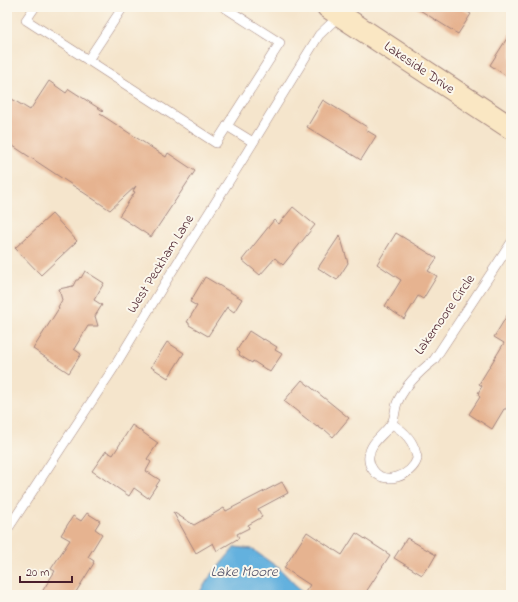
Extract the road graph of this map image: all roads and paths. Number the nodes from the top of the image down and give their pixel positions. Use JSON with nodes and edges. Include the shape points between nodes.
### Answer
{"nodes":[{"id":1,"x":35,"y":7,"type":"edge"},
{"id":2,"x":123,"y":7,"type":"edge"},
{"id":3,"x":224,"y":7,"type":"edge"},
{"id":4,"x":334,"y":11,"type":"edge"},
{"id":5,"x":88,"y":60,"type":"junction"},
{"id":6,"x":227,"y":126,"type":"junction"},
{"id":7,"x":511,"y":128,"type":"edge"},
{"id":8,"x":253,"y":142,"type":"junction"},
{"id":9,"x":511,"y":243,"type":"edge"},
{"id":10,"x":392,"y":424,"type":"junction"},
{"id":11,"x":7,"y":530,"type":"edge"}],
"edges":[{"from":1,"to":5,"type":"lane","via":[[26,20]]},
{"from":2,"to":5,"type":"lane"},
{"from":3,"to":6,"type":"lane","via":[[280,43]]},
{"from":4,"to":7,"type":"main road","name":"Lakeside Drive"},
{"from":4,"to":8,"type":"lane","name":"West Peckham Lane"},
{"from":5,"to":6,"type":"lane","via":[[216,143]]},
{"from":6,"to":8,"type":"lane"},
{"from":8,"to":11,"type":"lane","name":"West Peckham Lane","via":[[113,370]]},
{"from":9,"to":10,"type":"lane","name":"Lakemoore Circle","via":[[434,360],[418,373],[403,392],[397,402]]},
{"from":10,"to":10,"type":"lane","via":[[377,439],[369,456],[369,466],[375,474],[386,478],[395,478],[412,469],[417,458],[411,440]]}]}
